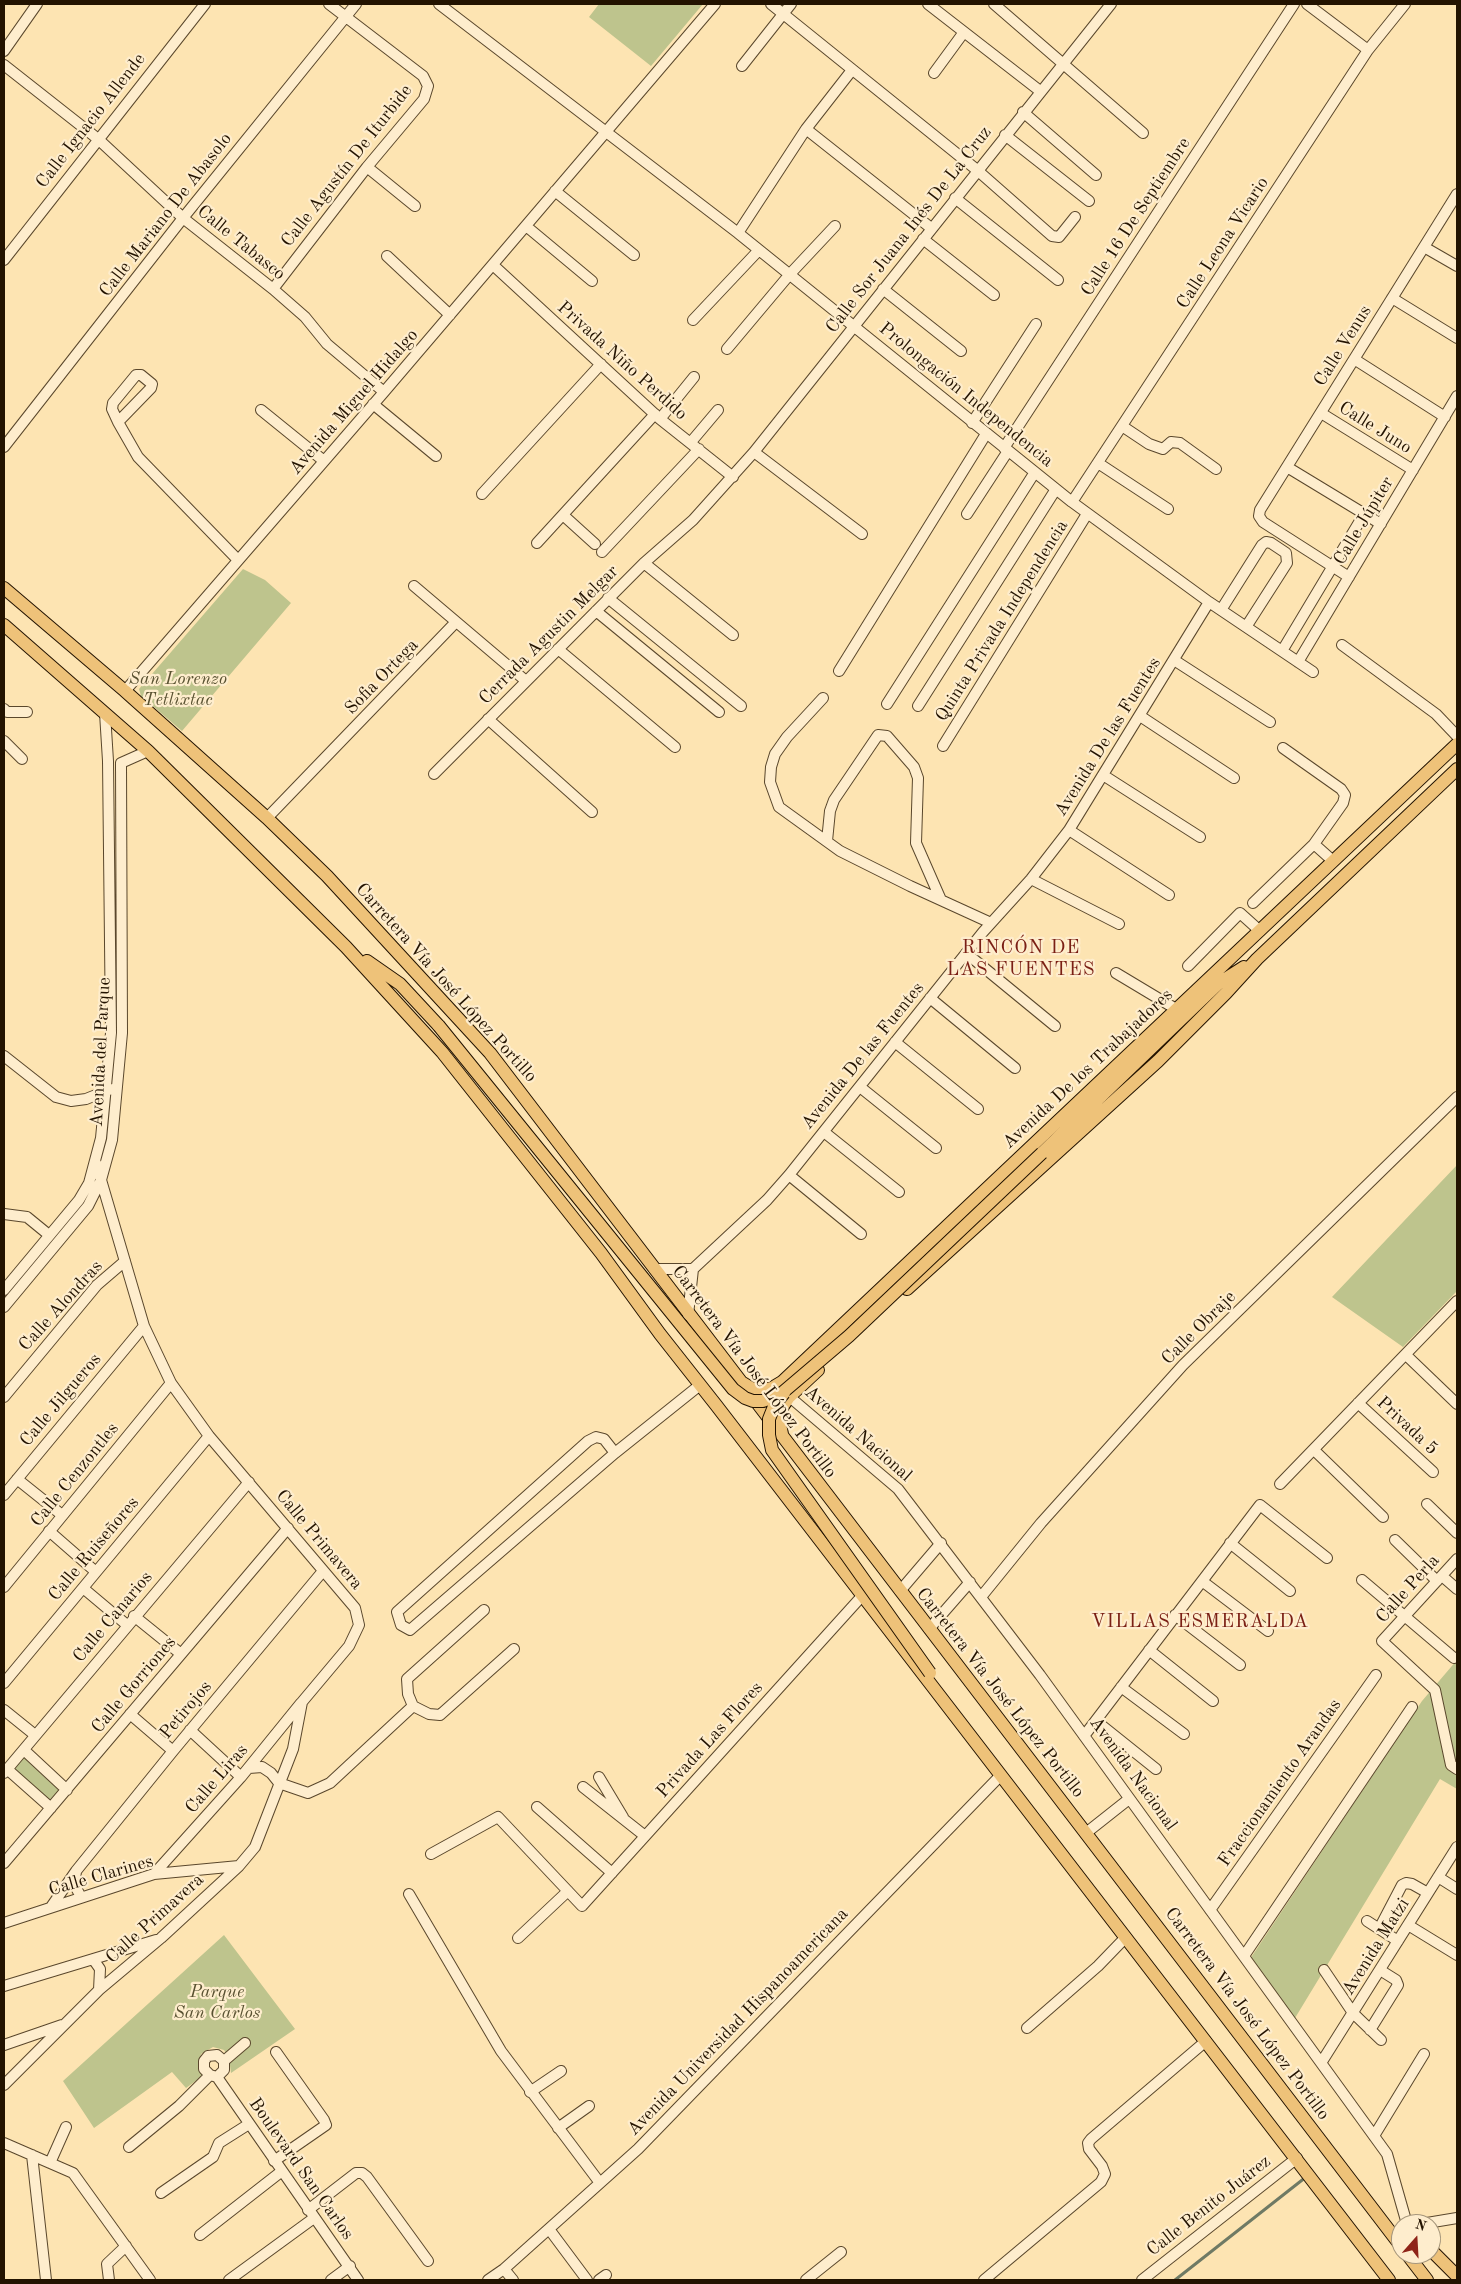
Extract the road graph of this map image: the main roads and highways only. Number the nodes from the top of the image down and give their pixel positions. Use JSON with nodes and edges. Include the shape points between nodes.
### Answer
{"nodes":[{"id":1,"x":4,"y":588,"type":"edge"},
{"id":2,"x":4,"y":625,"type":"edge"},
{"id":3,"x":1457,"y":744,"type":"edge"},
{"id":4,"x":1457,"y":769,"type":"edge"},
{"id":5,"x":346,"y":947,"type":"junction"},
{"id":6,"x":1257,"y":959,"type":"junction"},
{"id":7,"x":1043,"y":1135,"type":"junction"},
{"id":8,"x":734,"y":1375,"type":"junction"},
{"id":9,"x":785,"y":1441,"type":"junction"},
{"id":10,"x":978,"y":1745,"type":"junction"},
{"id":11,"x":1388,"y":2228,"type":"junction"},
{"id":12,"x":1391,"y":2228,"type":"edge"},
{"id":13,"x":1391,"y":2232,"type":"edge"},
{"id":14,"x":1441,"y":2260,"type":"edge"},
{"id":15,"x":1415,"y":2264,"type":"edge"},
{"id":16,"x":1457,"y":2276,"type":"edge"},
{"id":17,"x":1389,"y":2280,"type":"edge"},
{"id":18,"x":1427,"y":2280,"type":"edge"}],
"edges":[{"from":1,"to":8,"type":"main road","name":"Carretera Vía José López Portillo","via":[[125,691],[327,876],[490,1054]]},
{"from":2,"to":5,"type":"main road","via":[[148,750]]},
{"from":3,"to":7,"type":"main road","name":"Avenida De los Trabajadores"},
{"from":4,"to":6,"type":"main road"},
{"from":5,"to":6,"type":"main road","bridge":true,"via":[[400,984],[439,1026],[733,1389],[745,1398],[763,1401],[782,1393],[849,1336],[1219,983]]},
{"from":5,"to":10,"type":"main road","via":[[490,1110]]},
{"from":6,"to":9,"type":"main road","via":[[1158,1061],[789,1397],[781,1409],[779,1420]]},
{"from":7,"to":8,"type":"main road","name":"Avenida De los Trabajadores","via":[[776,1385],[762,1390],[751,1388]]},
{"from":7,"to":10,"type":"main road","bridge":true,"via":[[996,1188],[787,1390],[775,1404],[768,1435],[780,1464]]},
{"from":8,"to":9,"type":"main road","name":"Carretera Vía José López Portillo"},
{"from":9,"to":11,"type":"main road","name":"Carretera Vía José López Portillo"},
{"from":10,"to":17,"type":"main road"},
{"from":11,"to":12,"type":"main road"},
{"from":11,"to":13,"type":"main road","name":"Carretera Vía José López Portillo"},
{"from":14,"to":16,"type":"main road"},
{"from":15,"to":18,"type":"main road"}]}
